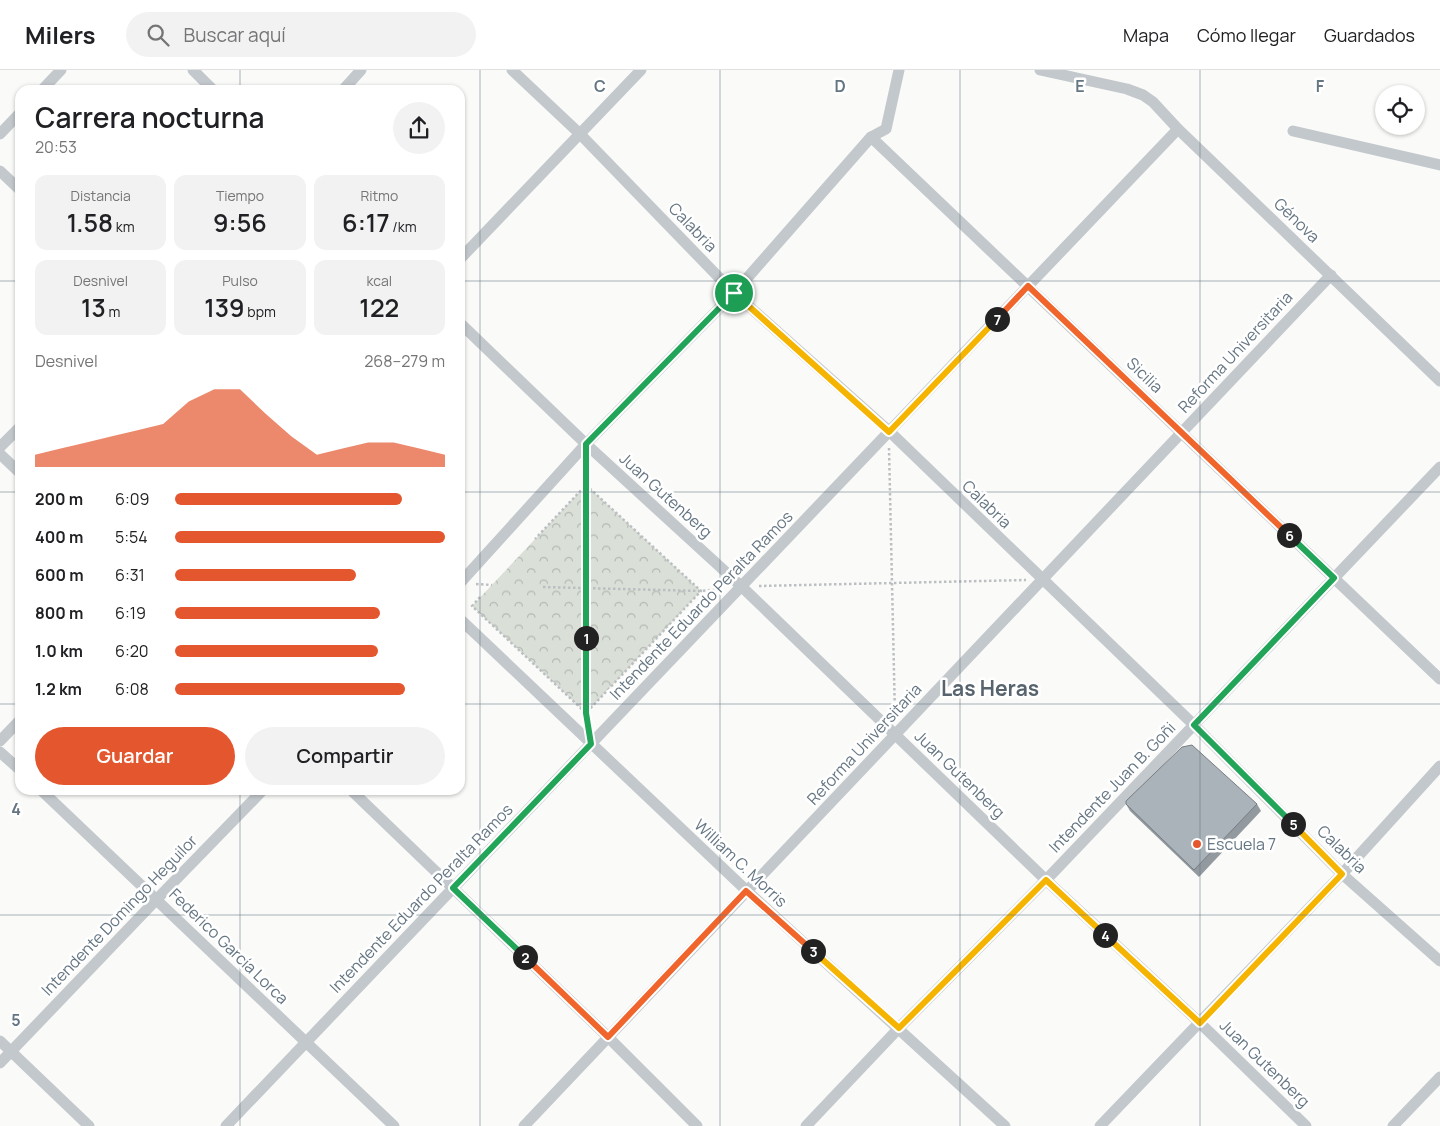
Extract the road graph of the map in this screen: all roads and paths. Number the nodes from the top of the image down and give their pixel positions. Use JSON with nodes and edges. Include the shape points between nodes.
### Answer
{"nodes":[{"id":1,"x":62,"y":70,"type":"edge"},
{"id":2,"x":193,"y":70,"type":"edge"},
{"id":3,"x":361,"y":70,"type":"edge"},
{"id":4,"x":512,"y":70,"type":"edge"},
{"id":5,"x":641,"y":70,"type":"edge"},
{"id":6,"x":899,"y":70,"type":"edge"},
{"id":7,"x":1040,"y":70,"type":"edge"},
{"id":8,"x":47,"y":85,"type":"edge"},
{"id":9,"x":208,"y":85,"type":"edge"},
{"id":10,"x":348,"y":85,"type":"edge"},
{"id":11,"x":15,"y":118,"type":"edge"},
{"id":12,"x":1178,"y":129,"type":"junction"},
{"id":13,"x":1293,"y":130,"type":"dead end"},
{"id":14,"x":0,"y":134,"type":"edge"},
{"id":15,"x":580,"y":134,"type":"junction"},
{"id":16,"x":871,"y":137,"type":"junction"},
{"id":17,"x":1440,"y":165,"type":"edge"},
{"id":18,"x":0,"y":170,"type":"edge"},
{"id":19,"x":15,"y":185,"type":"edge"},
{"id":20,"x":465,"y":255,"type":"edge"},
{"id":21,"x":1330,"y":275,"type":"junction"},
{"id":22,"x":1028,"y":286,"type":"junction"},
{"id":23,"x":734,"y":293,"type":"junction"},
{"id":24,"x":465,"y":328,"type":"edge"},
{"id":25,"x":1440,"y":381,"type":"edge"},
{"id":26,"x":15,"y":432,"type":"edge"},
{"id":27,"x":889,"y":432,"type":"junction"},
{"id":28,"x":1182,"y":432,"type":"junction"},
{"id":29,"x":586,"y":444,"type":"junction"},
{"id":30,"x":0,"y":447,"type":"edge"},
{"id":31,"x":0,"y":454,"type":"edge"},
{"id":32,"x":1440,"y":467,"type":"edge"},
{"id":33,"x":15,"y":468,"type":"edge"},
{"id":34,"x":586,"y":485,"type":"junction"},
{"id":35,"x":535,"y":539,"type":"dead end"},
{"id":36,"x":465,"y":577,"type":"edge"},
{"id":37,"x":1334,"y":578,"type":"junction"},
{"id":38,"x":1043,"y":579,"type":"junction"},
{"id":39,"x":892,"y":583,"type":"junction"},
{"id":40,"x":543,"y":586,"type":"dead end"},
{"id":41,"x":741,"y":586,"type":"junction"},
{"id":42,"x":586,"y":588,"type":"junction"},
{"id":43,"x":701,"y":592,"type":"junction"},
{"id":44,"x":480,"y":597,"type":"dead end"},
{"id":45,"x":465,"y":624,"type":"edge"},
{"id":46,"x":1440,"y":679,"type":"edge"},
{"id":47,"x":586,"y":713,"type":"junction"},
{"id":48,"x":15,"y":725,"type":"edge"},
{"id":49,"x":1194,"y":725,"type":"junction"},
{"id":50,"x":895,"y":734,"type":"junction"},
{"id":51,"x":0,"y":741,"type":"edge"},
{"id":52,"x":591,"y":744,"type":"junction"},
{"id":53,"x":0,"y":752,"type":"edge"},
{"id":54,"x":15,"y":766,"type":"edge"},
{"id":55,"x":1440,"y":766,"type":"edge"},
{"id":56,"x":46,"y":795,"type":"edge"},
{"id":57,"x":258,"y":795,"type":"edge"},
{"id":58,"x":356,"y":795,"type":"edge"},
{"id":59,"x":1342,"y":874,"type":"junction"},
{"id":60,"x":1046,"y":880,"type":"junction"},
{"id":61,"x":453,"y":888,"type":"junction"},
{"id":62,"x":746,"y":891,"type":"junction"},
{"id":63,"x":157,"y":899,"type":"junction"},
{"id":64,"x":1440,"y":961,"type":"edge"},
{"id":65,"x":1200,"y":1023,"type":"junction"},
{"id":66,"x":899,"y":1028,"type":"junction"},
{"id":67,"x":608,"y":1037,"type":"junction"},
{"id":68,"x":0,"y":1041,"type":"edge"},
{"id":69,"x":306,"y":1042,"type":"junction"},
{"id":70,"x":11,"y":1051,"type":"junction"},
{"id":71,"x":0,"y":1064,"type":"edge"},
{"id":72,"x":1440,"y":1077,"type":"edge"},
{"id":73,"x":90,"y":1126,"type":"edge"},
{"id":74,"x":226,"y":1126,"type":"edge"},
{"id":75,"x":394,"y":1126,"type":"edge"},
{"id":76,"x":524,"y":1126,"type":"edge"},
{"id":77,"x":697,"y":1126,"type":"edge"},
{"id":78,"x":806,"y":1126,"type":"edge"},
{"id":79,"x":1005,"y":1126,"type":"edge"},
{"id":80,"x":1100,"y":1126,"type":"edge"},
{"id":81,"x":1306,"y":1126,"type":"edge"},
{"id":82,"x":1392,"y":1126,"type":"edge"}],
"edges":[{"from":1,"to":8,"type":"street"},
{"from":2,"to":9,"type":"street"},
{"from":3,"to":10,"type":"street"},
{"from":4,"to":15,"type":"street","name":"Calabria"},
{"from":5,"to":15,"type":"street"},
{"from":6,"to":16,"type":"street","via":[[886,129]]},
{"from":7,"to":12,"type":"street","name":"Génova","via":[[1127,89],[1153,102]]},
{"from":11,"to":14,"type":"street"},
{"from":12,"to":21,"type":"street","name":"Génova"},
{"from":12,"to":22,"type":"street","name":"Intendente Eduardo Peralta Ramos"},
{"from":13,"to":17,"type":"street"},
{"from":15,"to":20,"type":"street"},
{"from":15,"to":23,"type":"street","name":"Calabria"},
{"from":16,"to":22,"type":"street","name":"Sicilia"},
{"from":16,"to":23,"type":"street"},
{"from":18,"to":19,"type":"street"},
{"from":21,"to":25,"type":"street","name":"Génova"},
{"from":21,"to":28,"type":"street","name":"Reforma Universitaria"},
{"from":22,"to":27,"type":"street","name":"Intendente Eduardo Peralta Ramos"},
{"from":22,"to":28,"type":"street","name":"Sicilia"},
{"from":23,"to":27,"type":"street","name":"Calabria"},
{"from":23,"to":29,"type":"street"},
{"from":24,"to":29,"type":"street","name":"Juan Gutenberg"},
{"from":26,"to":30,"type":"street"},
{"from":27,"to":38,"type":"street","name":"Calabria"},
{"from":27,"to":39,"type":"path"},
{"from":27,"to":41,"type":"street","name":"Intendente Eduardo Peralta Ramos"},
{"from":28,"to":37,"type":"street","name":"Sicilia"},
{"from":28,"to":38,"type":"street","name":"Reforma Universitaria"},
{"from":29,"to":34,"type":"path"},
{"from":29,"to":36,"type":"street"},
{"from":29,"to":41,"type":"street","name":"Juan Gutenberg"},
{"from":31,"to":33,"type":"street"},
{"from":32,"to":37,"type":"street","name":"Intendente Juan B. Goñi"},
{"from":34,"to":35,"type":"path"},
{"from":34,"to":42,"type":"path"},
{"from":34,"to":43,"type":"path"},
{"from":37,"to":46,"type":"street","name":"Sicilia"},
{"from":37,"to":49,"type":"street","name":"Intendente Juan B. Goñi"},
{"from":38,"to":39,"type":"path"},
{"from":38,"to":49,"type":"street","name":"Calabria"},
{"from":38,"to":50,"type":"street","name":"Reforma Universitaria"},
{"from":39,"to":41,"type":"path"},
{"from":39,"to":50,"type":"path"},
{"from":40,"to":42,"type":"path"},
{"from":41,"to":43,"type":"path"},
{"from":41,"to":50,"type":"street","name":"Juan Gutenberg"},
{"from":41,"to":52,"type":"street","name":"Intendente Eduardo Peralta Ramos"},
{"from":42,"to":43,"type":"path"},
{"from":42,"to":47,"type":"path"},
{"from":43,"to":47,"type":"path"},
{"from":44,"to":47,"type":"path","via":[[472,606]]},
{"from":45,"to":52,"type":"street","name":"William C. Morris"},
{"from":47,"to":52,"type":"path"},
{"from":48,"to":51,"type":"street"},
{"from":49,"to":59,"type":"street","name":"Calabria"},
{"from":49,"to":60,"type":"street","name":"Intendente Juan B. Goñi"},
{"from":50,"to":60,"type":"street","name":"Juan Gutenberg"},
{"from":50,"to":62,"type":"street","name":"Reforma Universitaria"},
{"from":52,"to":61,"type":"street","name":"Intendente Eduardo Peralta Ramos"},
{"from":52,"to":62,"type":"street","name":"William C. Morris"},
{"from":53,"to":54,"type":"street"},
{"from":55,"to":59,"type":"street"},
{"from":56,"to":63,"type":"street","name":"Federico García Lorca"},
{"from":57,"to":63,"type":"street","name":"Intendente Domingo Heguilor"},
{"from":58,"to":61,"type":"street"},
{"from":59,"to":64,"type":"street","name":"Calabria"},
{"from":59,"to":65,"type":"street"},
{"from":60,"to":65,"type":"street","name":"Juan Gutenberg"},
{"from":60,"to":66,"type":"street","name":"Intendente Juan B. Goñi"},
{"from":61,"to":67,"type":"street"},
{"from":61,"to":69,"type":"street","name":"Intendente Eduardo Peralta Ramos"},
{"from":62,"to":66,"type":"street","name":"William C. Morris"},
{"from":62,"to":67,"type":"street","name":"Reforma Universitaria"},
{"from":63,"to":69,"type":"street","name":"Federico García Lorca"},
{"from":63,"to":70,"type":"street","name":"Intendente Domingo Heguilor"},
{"from":65,"to":80,"type":"street"},
{"from":65,"to":81,"type":"street","name":"Juan Gutenberg"},
{"from":66,"to":78,"type":"street","name":"Intendente Juan B. Goñi"},
{"from":66,"to":79,"type":"street","name":"William C. Morris"},
{"from":67,"to":76,"type":"street","name":"Reforma Universitaria"},
{"from":67,"to":77,"type":"street"},
{"from":68,"to":70,"type":"street"},
{"from":69,"to":74,"type":"street","name":"Intendente Eduardo Peralta Ramos"},
{"from":69,"to":75,"type":"street","name":"Federico García Lorca"},
{"from":70,"to":71,"type":"street","name":"Intendente Domingo Heguilor"},
{"from":70,"to":73,"type":"street"},
{"from":72,"to":82,"type":"street"}]}
